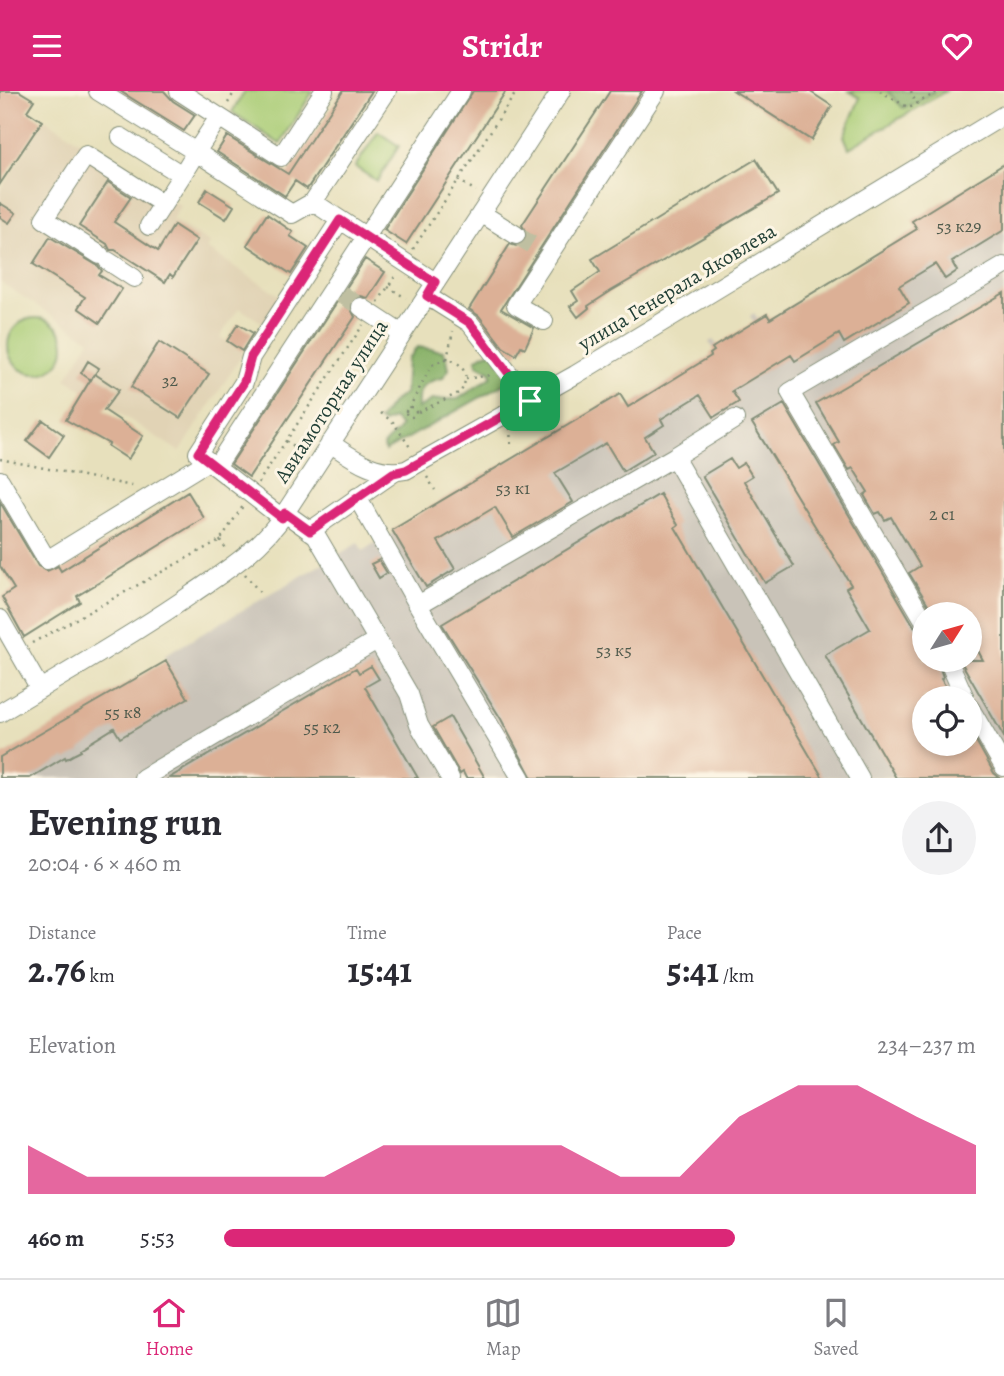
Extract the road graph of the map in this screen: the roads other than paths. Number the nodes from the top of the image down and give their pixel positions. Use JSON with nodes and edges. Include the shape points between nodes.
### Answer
{"nodes":[{"id":1,"x":98,"y":91,"type":"edge"},
{"id":2,"x":179,"y":91,"type":"edge"},
{"id":3,"x":324,"y":91,"type":"edge"},
{"id":4,"x":387,"y":91,"type":"edge"},
{"id":5,"x":461,"y":91,"type":"edge"},
{"id":6,"x":561,"y":91,"type":"edge"},
{"id":7,"x":656,"y":91,"type":"edge"},
{"id":8,"x":1004,"y":115,"type":"edge"},
{"id":9,"x":219,"y":117,"type":"junction"},
{"id":10,"x":121,"y":137,"type":"dead end"},
{"id":11,"x":196,"y":152,"type":"junction"},
{"id":12,"x":182,"y":175,"type":"junction"},
{"id":13,"x":313,"y":202,"type":"junction"},
{"id":14,"x":163,"y":204,"type":"junction"},
{"id":15,"x":481,"y":213,"type":"junction"},
{"id":16,"x":340,"y":220,"type":"junction"},
{"id":17,"x":149,"y":226,"type":"dead end"},
{"id":18,"x":516,"y":235,"type":"tunnel mouth"},
{"id":19,"x":366,"y":237,"type":"junction"},
{"id":20,"x":1004,"y":266,"type":"edge"},
{"id":21,"x":134,"y":278,"type":"dead end"},
{"id":22,"x":424,"y":293,"type":"junction"},
{"id":23,"x":361,"y":307,"type":"tunnel mouth"},
{"id":24,"x":544,"y":321,"type":"dead end"},
{"id":25,"x":402,"y":334,"type":"junction"},
{"id":26,"x":530,"y":401,"type":"junction"},
{"id":27,"x":735,"y":419,"type":"dead end"},
{"id":28,"x":330,"y":443,"type":"junction"},
{"id":29,"x":674,"y":457,"type":"junction"},
{"id":30,"x":212,"y":464,"type":"junction"},
{"id":31,"x":393,"y":473,"type":"junction"},
{"id":32,"x":0,"y":480,"type":"edge"},
{"id":33,"x":357,"y":497,"type":"junction"},
{"id":34,"x":283,"y":516,"type":"junction"},
{"id":35,"x":310,"y":531,"type":"junction"},
{"id":36,"x":913,"y":602,"type":"edge"},
{"id":37,"x":418,"y":605,"type":"junction"},
{"id":38,"x":0,"y":618,"type":"edge"},
{"id":39,"x":377,"y":639,"type":"junction"},
{"id":40,"x":40,"y":689,"type":"junction"},
{"id":41,"x":0,"y":713,"type":"edge"},
{"id":42,"x":982,"y":729,"type":"edge"},
{"id":43,"x":1004,"y":767,"type":"edge"},
{"id":44,"x":143,"y":778,"type":"edge"},
{"id":45,"x":450,"y":778,"type":"edge"},
{"id":46,"x":521,"y":778,"type":"edge"},
{"id":47,"x":860,"y":778,"type":"edge"}],
"edges":[{"from":1,"to":11,"type":"street"},
{"from":2,"to":9,"type":"street"},
{"from":3,"to":9,"type":"street","via":[[281,157]]},
{"from":4,"to":13,"type":"street"},
{"from":5,"to":19,"type":"street"},
{"from":6,"to":15,"type":"street","name":"Авиамоторная улица"},
{"from":7,"to":24,"type":"street","via":[[544,252],[516,305]]},
{"from":8,"to":26,"type":"street","name":"улица Генерала Яковлева"},
{"from":9,"to":11,"type":"street"},
{"from":10,"to":12,"type":"street"},
{"from":11,"to":12,"type":"street"},
{"from":11,"to":13,"type":"street","via":[[292,214]]},
{"from":12,"to":14,"type":"street"},
{"from":13,"to":16,"type":"street"},
{"from":14,"to":17,"type":"street"},
{"from":14,"to":21,"type":"street","via":[[86,155],[44,219]]},
{"from":15,"to":18,"type":"street"},
{"from":15,"to":22,"type":"street","name":"Авиамоторная улица"},
{"from":16,"to":19,"type":"street"},
{"from":16,"to":30,"type":"street","via":[[251,357],[244,382],[198,453]]},
{"from":19,"to":22,"type":"street"},
{"from":19,"to":30,"type":"street","via":[[337,291]]},
{"from":20,"to":36,"type":"street","via":[[790,392]]},
{"from":22,"to":25,"type":"street","name":"Авиамоторная улица"},
{"from":22,"to":26,"type":"street","via":[[470,323]]},
{"from":23,"to":25,"type":"street"},
{"from":25,"to":28,"type":"street","name":"Авиамоторная улица"},
{"from":26,"to":31,"type":"street","name":"улица Генерала Яковлева"},
{"from":27,"to":29,"type":"street"},
{"from":28,"to":31,"type":"street","via":[[372,468]]},
{"from":28,"to":34,"type":"street","name":"Авиамоторная улица"},
{"from":29,"to":37,"type":"street"},
{"from":29,"to":47,"type":"street"},
{"from":30,"to":32,"type":"street","via":[[47,559]]},
{"from":30,"to":34,"type":"street"},
{"from":31,"to":33,"type":"street","name":"улица Генерала Яковлева"},
{"from":33,"to":35,"type":"street","name":"улица Генерала Яковлева"},
{"from":33,"to":37,"type":"street"},
{"from":34,"to":35,"type":"street"},
{"from":34,"to":40,"type":"street","name":"Авиамоторная улица","via":[[237,564]]},
{"from":35,"to":39,"type":"street","via":[[316,534]]},
{"from":37,"to":46,"type":"street"},
{"from":38,"to":40,"type":"street"},
{"from":39,"to":44,"type":"street"},
{"from":39,"to":45,"type":"street"},
{"from":40,"to":41,"type":"street","name":"Авиамоторная улица"},
{"from":42,"to":43,"type":"street"}]}
